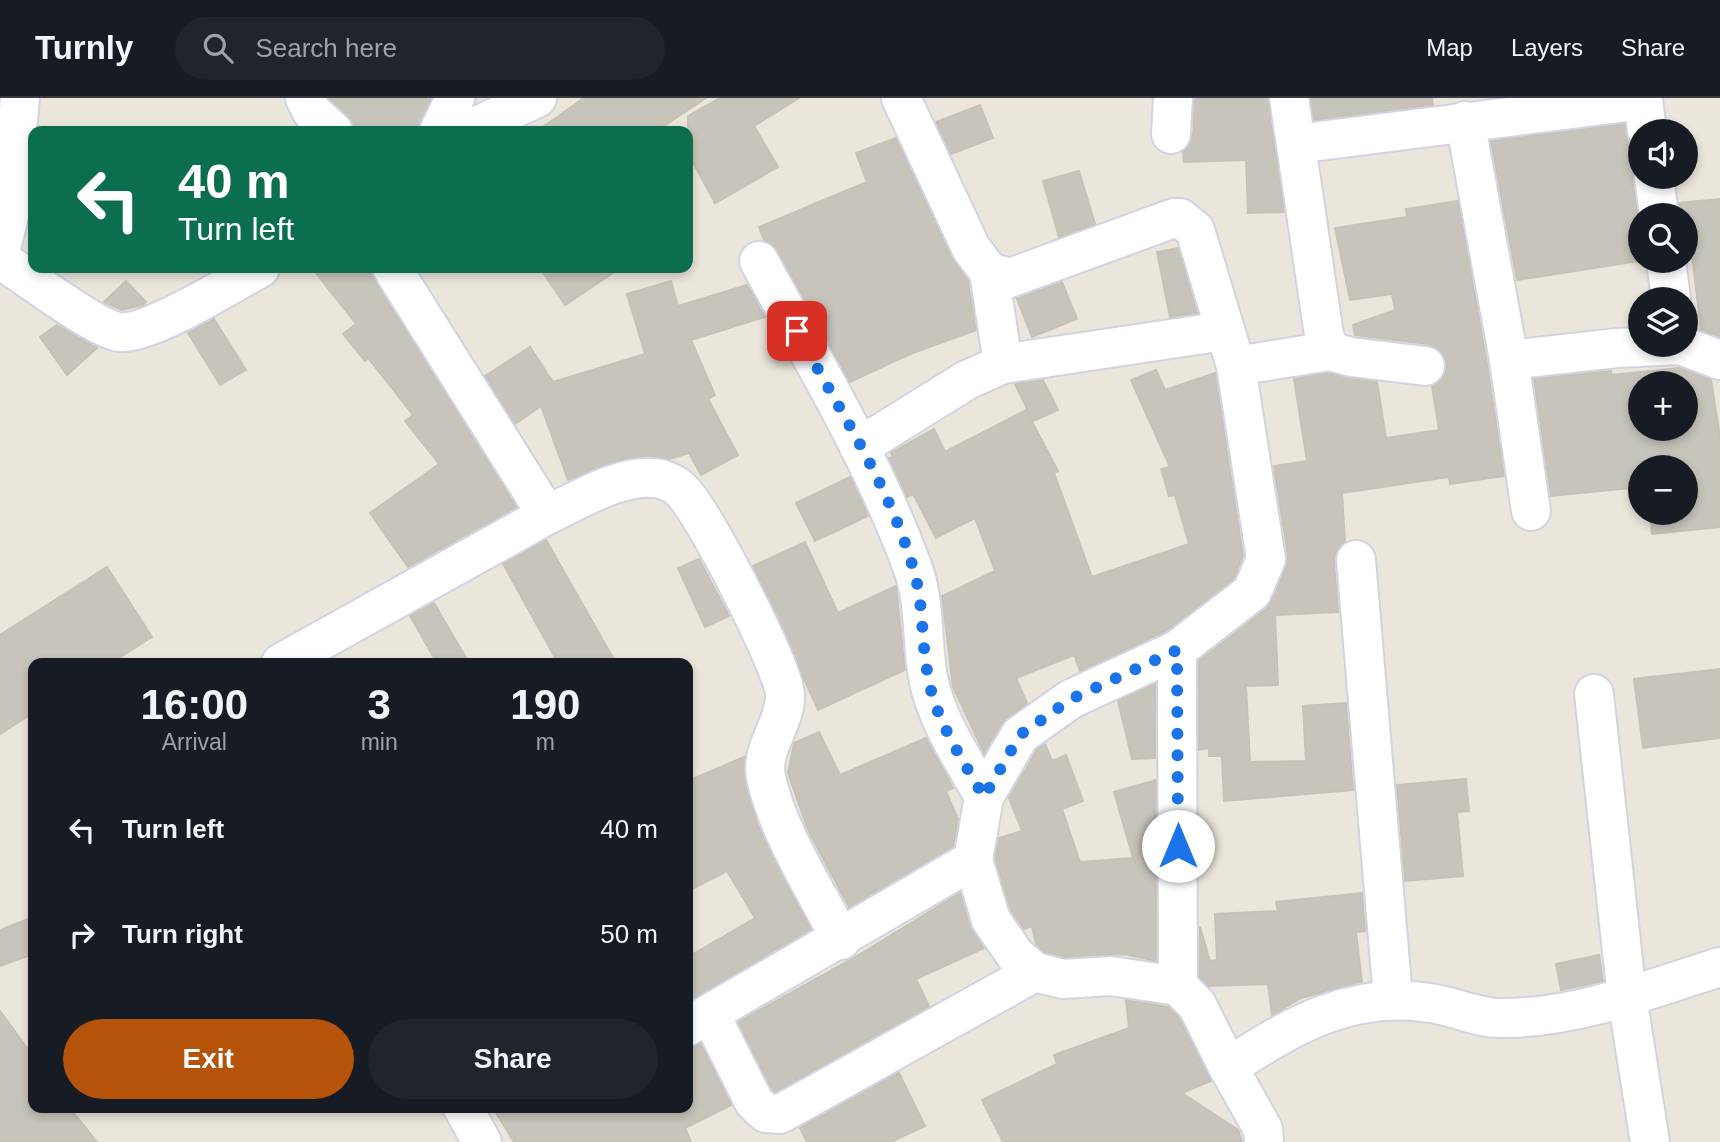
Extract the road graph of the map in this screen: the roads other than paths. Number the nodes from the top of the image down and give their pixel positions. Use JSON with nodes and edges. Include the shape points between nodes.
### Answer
{"nodes":[{"id":1,"x":20,"y":98,"type":"edge"},
{"id":2,"x":305,"y":98,"type":"edge"},
{"id":3,"x":455,"y":98,"type":"edge"},
{"id":4,"x":537,"y":98,"type":"edge"},
{"id":5,"x":901,"y":98,"type":"edge"},
{"id":6,"x":1289,"y":98,"type":"edge"},
{"id":7,"x":1652,"y":110,"type":"edge"},
{"id":8,"x":1465,"y":121,"type":"junction"},
{"id":9,"x":327,"y":126,"type":"edge"},
{"id":10,"x":441,"y":126,"type":"edge"},
{"id":11,"x":477,"y":126,"type":"edge"},
{"id":12,"x":1296,"y":144,"type":"junction"},
{"id":13,"x":0,"y":252,"type":"edge"},
{"id":14,"x":0,"y":258,"type":"edge"},
{"id":15,"x":759,"y":261,"type":"dead end"},
{"id":16,"x":989,"y":272,"type":"junction"},
{"id":17,"x":250,"y":273,"type":"edge"},
{"id":18,"x":396,"y":273,"type":"edge"},
{"id":19,"x":1224,"y":331,"type":"junction"},
{"id":20,"x":1628,"y":347,"type":"edge"},
{"id":21,"x":1330,"y":351,"type":"junction"},
{"id":22,"x":1698,"y":354,"type":"edge"},
{"id":23,"x":1509,"y":360,"type":"junction"},
{"id":24,"x":1003,"y":364,"type":"junction"},
{"id":25,"x":1719,"y":365,"type":"edge"},
{"id":26,"x":1236,"y":366,"type":"junction"},
{"id":27,"x":1425,"y":366,"type":"dead end"},
{"id":28,"x":859,"y":447,"type":"junction"},
{"id":29,"x":1531,"y":511,"type":"dead end"},
{"id":30,"x":547,"y":515,"type":"junction"},
{"id":31,"x":1356,"y":560,"type":"dead end"},
{"id":32,"x":1177,"y":650,"type":"junction"},
{"id":33,"x":290,"y":658,"type":"edge"},
{"id":34,"x":1594,"y":694,"type":"dead end"},
{"id":35,"x":984,"y":797,"type":"junction"},
{"id":36,"x":973,"y":860,"type":"junction"},
{"id":37,"x":841,"y":940,"type":"junction"},
{"id":38,"x":1720,"y":967,"type":"edge"},
{"id":39,"x":1035,"y":972,"type":"junction"},
{"id":40,"x":1178,"y":986,"type":"junction"},
{"id":41,"x":1627,"y":997,"type":"junction"},
{"id":42,"x":1393,"y":998,"type":"junction"},
{"id":43,"x":699,"y":1020,"type":"edge"},
{"id":44,"x":1228,"y":1067,"type":"junction"},
{"id":45,"x":466,"y":1113,"type":"edge"},
{"id":46,"x":482,"y":1142,"type":"edge"},
{"id":47,"x":1264,"y":1142,"type":"edge"},
{"id":48,"x":1650,"y":1142,"type":"edge"}],
"edges":[{"from":1,"to":13,"type":"street","via":[[9,216]]},
{"from":2,"to":9,"type":"street"},
{"from":3,"to":10,"type":"street"},
{"from":4,"to":11,"type":"street"},
{"from":5,"to":16,"type":"street","via":[[971,248]]},
{"from":6,"to":12,"type":"street"},
{"from":7,"to":8,"type":"street"},
{"from":8,"to":12,"type":"street"},
{"from":8,"to":23,"type":"street"},
{"from":12,"to":21,"type":"street"},
{"from":14,"to":17,"type":"street","via":[[85,316],[118,332],[146,328]]},
{"from":15,"to":28,"type":"street"},
{"from":16,"to":19,"type":"street","via":[[1010,278],[1180,218],[1195,230]]},
{"from":16,"to":24,"type":"street"},
{"from":18,"to":30,"type":"street"},
{"from":19,"to":24,"type":"street"},
{"from":19,"to":26,"type":"street"},
{"from":20,"to":23,"type":"street"},
{"from":21,"to":26,"type":"street"},
{"from":21,"to":27,"type":"street"},
{"from":22,"to":25,"type":"street"},
{"from":23,"to":29,"type":"street"},
{"from":24,"to":28,"type":"street","via":[[967,380]]},
{"from":26,"to":32,"type":"street","via":[[1266,559],[1252,592]]},
{"from":28,"to":35,"type":"street","via":[[888,503],[914,570],[925,622],[928,677],[945,727]]},
{"from":30,"to":33,"type":"street"},
{"from":30,"to":37,"type":"street","via":[[641,477],[681,489],[700,516],[777,663],[785,696],[765,772],[772,802]]},
{"from":31,"to":42,"type":"street"},
{"from":32,"to":35,"type":"street","via":[[1071,699],[1020,735]]},
{"from":32,"to":40,"type":"street"},
{"from":34,"to":41,"type":"street"},
{"from":35,"to":36,"type":"street"},
{"from":36,"to":37,"type":"street"},
{"from":36,"to":39,"type":"street","via":[[991,920],[1016,956]]},
{"from":37,"to":43,"type":"street"},
{"from":38,"to":41,"type":"street"},
{"from":39,"to":40,"type":"street","via":[[1063,979],[1111,976]]},
{"from":39,"to":43,"type":"street","via":[[780,1114],[766,1113],[754,1102]]},
{"from":40,"to":44,"type":"street","via":[[1197,1005]]},
{"from":41,"to":42,"type":"street","via":[[1555,1014],[1500,1018]]},
{"from":41,"to":48,"type":"street"},
{"from":42,"to":44,"type":"street","via":[[1331,1010],[1284,1031]]},
{"from":44,"to":47,"type":"street","via":[[1263,1129]]},
{"from":45,"to":46,"type":"street"}]}
